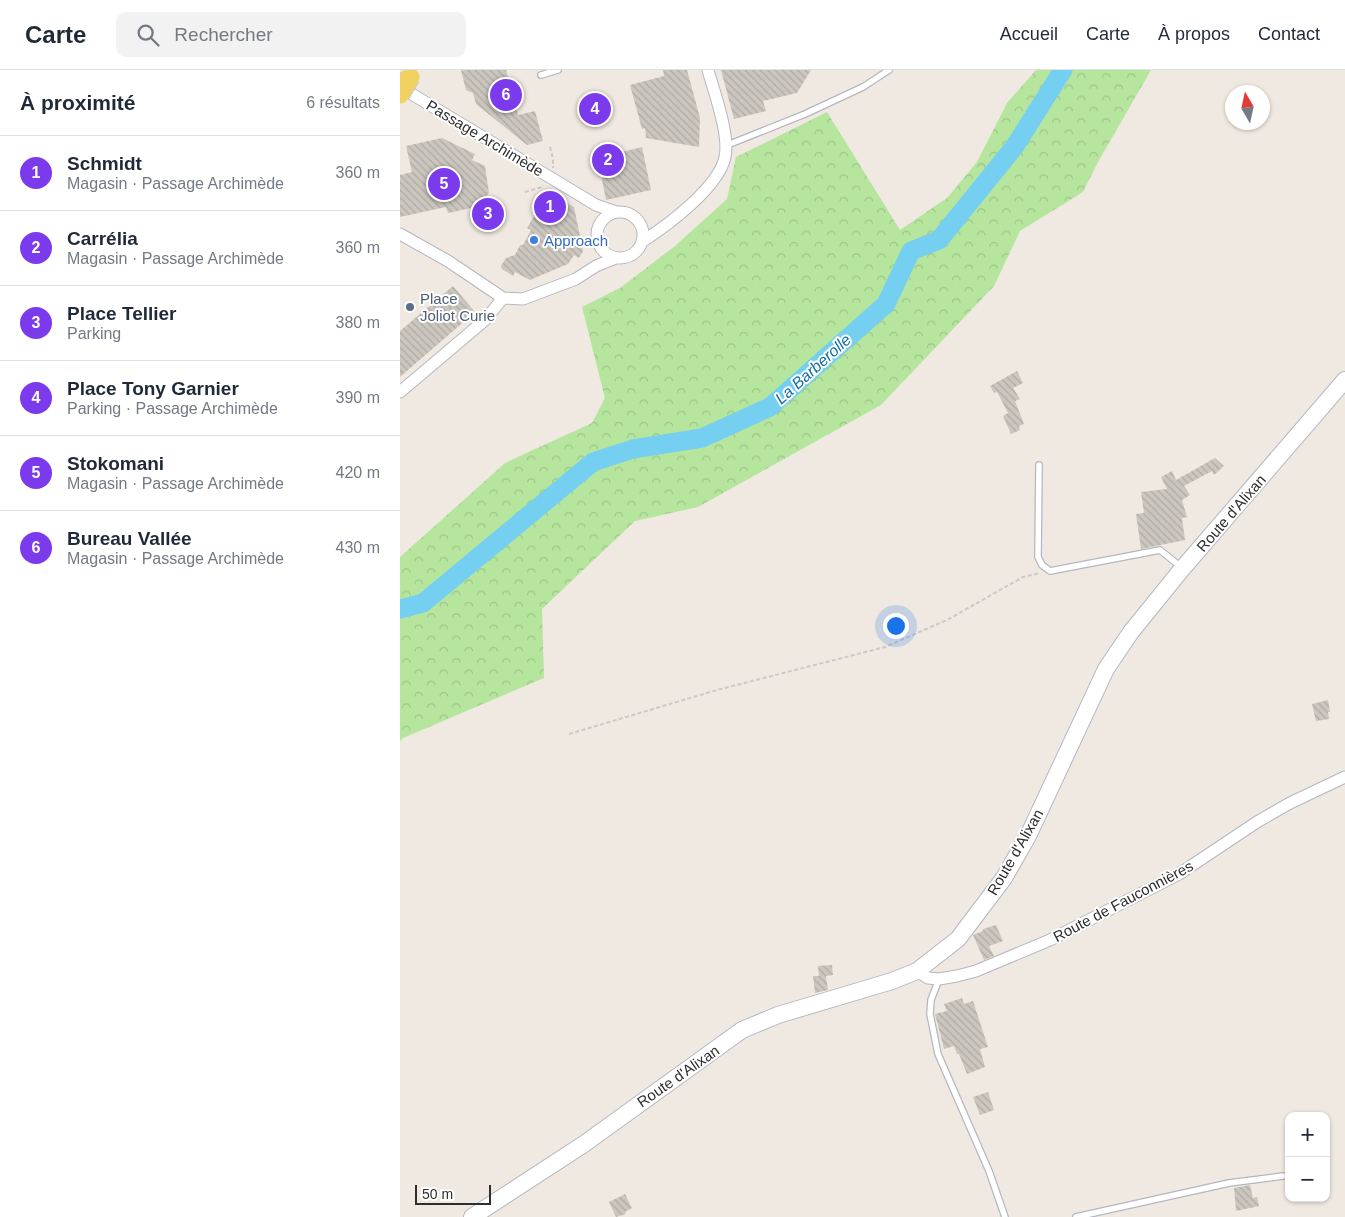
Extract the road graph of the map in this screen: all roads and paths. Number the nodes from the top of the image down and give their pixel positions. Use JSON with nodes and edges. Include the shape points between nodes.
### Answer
{"nodes":[{"id":1,"x":558,"y":70,"type":"edge"},
{"id":2,"x":708,"y":70,"type":"edge"},
{"id":3,"x":889,"y":70,"type":"edge"},
{"id":4,"x":541,"y":75,"type":"dead end"},
{"id":5,"x":409,"y":78,"type":"edge"},
{"id":6,"x":400,"y":94,"type":"edge"},
{"id":7,"x":725,"y":146,"type":"junction"},
{"id":8,"x":550,"y":147,"type":"dead end"},
{"id":9,"x":552,"y":170,"type":"dead end"},
{"id":10,"x":544,"y":184,"type":"dead end"},
{"id":11,"x":525,"y":192,"type":"dead end"},
{"id":12,"x":596,"y":205,"type":"junction"},
{"id":13,"x":616,"y":212,"type":"junction"},
{"id":14,"x":640,"y":223,"type":"junction"},
{"id":15,"x":599,"y":226,"type":"junction"},
{"id":16,"x":661,"y":229,"type":"junction"},
{"id":17,"x":400,"y":234,"type":"edge"},
{"id":18,"x":643,"y":242,"type":"junction"},
{"id":19,"x":600,"y":247,"type":"junction"},
{"id":20,"x":616,"y":258,"type":"junction"},
{"id":21,"x":596,"y":266,"type":"junction"},
{"id":22,"x":503,"y":298,"type":"junction"},
{"id":23,"x":1345,"y":380,"type":"edge"},
{"id":24,"x":400,"y":392,"type":"edge"},
{"id":25,"x":1039,"y":464,"type":"dead end"},
{"id":26,"x":1182,"y":569,"type":"junction"},
{"id":27,"x":1050,"y":571,"type":"junction"},
{"id":28,"x":569,"y":734,"type":"dead end"},
{"id":29,"x":1345,"y":777,"type":"edge"},
{"id":30,"x":917,"y":971,"type":"junction"},
{"id":31,"x":939,"y":979,"type":"junction"},
{"id":32,"x":1283,"y":1176,"type":"dead end"},
{"id":33,"x":472,"y":1217,"type":"edge"},
{"id":34,"x":1005,"y":1217,"type":"edge"},
{"id":35,"x":1076,"y":1217,"type":"edge"}],
"edges":[{"from":1,"to":4,"type":"lane"},
{"from":2,"to":7,"type":"street","via":[[725,134]]},
{"from":3,"to":7,"type":"lane","via":[[863,87],[805,114]]},
{"from":5,"to":6,"type":"main road","bridge":true},
{"from":5,"to":12,"type":"street","name":"Passage Archimède"},
{"from":7,"to":16,"type":"street","via":[[726,157],[715,181]]},
{"from":8,"to":9,"type":"path"},
{"from":10,"to":11,"type":"path"},
{"from":12,"to":13,"type":"street","name":"Passage Archimède"},
{"from":12,"to":15,"type":"street"},
{"from":13,"to":14,"type":"street","via":[[630,214]]},
{"from":13,"to":15,"type":"street"},
{"from":14,"to":16,"type":"street"},
{"from":14,"to":18,"type":"street"},
{"from":15,"to":19,"type":"street","via":[[597,241]]},
{"from":16,"to":18,"type":"street"},
{"from":17,"to":22,"type":"street"},
{"from":18,"to":20,"type":"street","via":[[628,258]]},
{"from":19,"to":20,"type":"street","via":[[607,255]]},
{"from":19,"to":21,"type":"street"},
{"from":20,"to":21,"type":"street"},
{"from":21,"to":22,"type":"street","via":[[576,279],[523,299]]},
{"from":22,"to":24,"type":"street","via":[[485,320]]},
{"from":23,"to":26,"type":"street","name":"Route d'Alixan"},
{"from":25,"to":27,"type":"lane","via":[[1038,557]]},
{"from":26,"to":27,"type":"lane","via":[[1160,550]]},
{"from":26,"to":30,"type":"street","name":"Route d'Alixan","via":[[1106,669],[1028,836],[1004,878],[958,939]]},
{"from":27,"to":28,"type":"path","via":[[1024,577],[947,620],[885,647],[717,690]]},
{"from":29,"to":31,"type":"street","name":"Route de Fauconnières","via":[[1257,822],[1179,874],[1050,940],[976,971]]},
{"from":30,"to":31,"type":"street","via":[[928,978]]},
{"from":30,"to":33,"type":"street","name":"Route d'Alixan","via":[[778,1015],[742,1030],[584,1144]]},
{"from":31,"to":34,"type":"lane","via":[[931,1000],[930,1014],[938,1054],[990,1171]]},
{"from":32,"to":35,"type":"lane","via":[[1229,1183]]}]}
